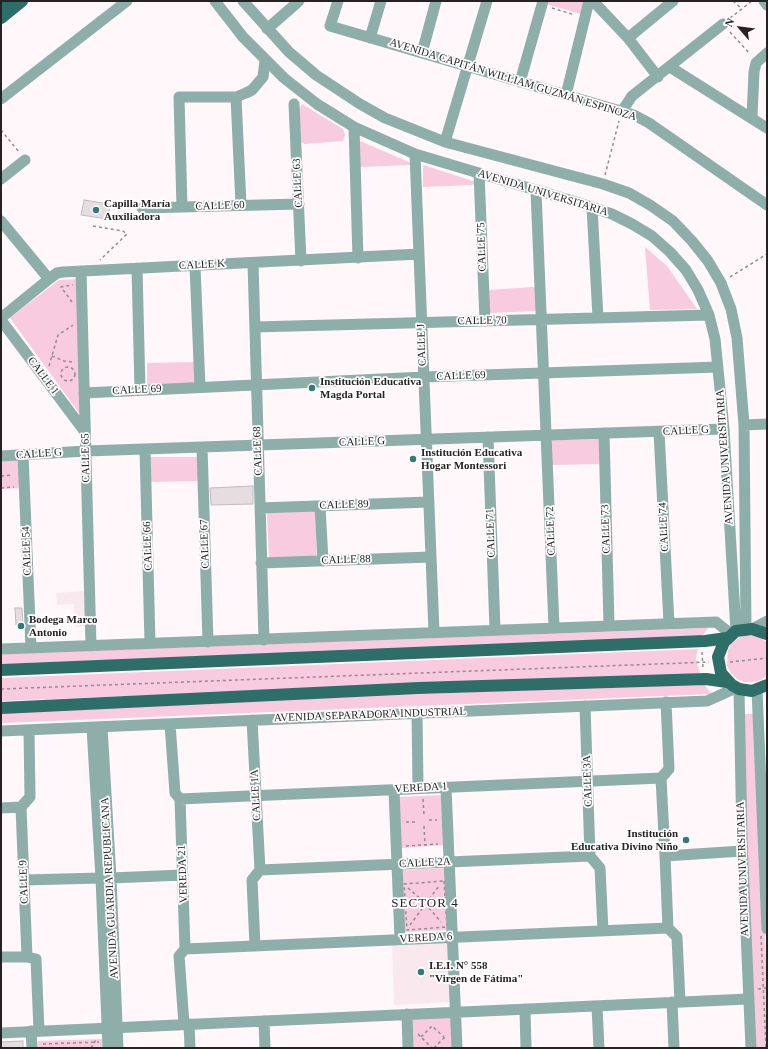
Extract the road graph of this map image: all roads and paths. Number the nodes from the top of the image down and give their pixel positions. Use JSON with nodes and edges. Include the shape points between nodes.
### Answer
{"nodes":[{"id":1,"x":6,"y":1,"type":"edge"},
{"id":2,"x":22,"y":1,"type":"edge"},
{"id":3,"x":215,"y":1,"type":"edge"},
{"id":4,"x":243,"y":1,"type":"edge"},
{"id":5,"x":299,"y":1,"type":"edge"},
{"id":6,"x":338,"y":1,"type":"edge"},
{"id":7,"x":381,"y":1,"type":"edge"},
{"id":8,"x":436,"y":1,"type":"edge"},
{"id":9,"x":487,"y":1,"type":"edge"},
{"id":10,"x":593,"y":1,"type":"edge"},
{"id":11,"x":673,"y":1,"type":"edge"},
{"id":12,"x":733,"y":1,"type":"edge"},
{"id":13,"x":752,"y":1,"type":"edge"},
{"id":14,"x":764,"y":1,"type":"edge"},
{"id":15,"x":120,"y":3,"type":"edge"},
{"id":16,"x":543,"y":3,"type":"edge"},
{"id":17,"x":1,"y":5,"type":"edge"},
{"id":18,"x":767,"y":5,"type":"edge"},
{"id":19,"x":742,"y":9,"type":"junction"},
{"id":20,"x":585,"y":17,"type":"junction"},
{"id":21,"x":1,"y":18,"type":"edge"},
{"id":22,"x":723,"y":24,"type":"junction"},
{"id":23,"x":267,"y":29,"type":"junction"},
{"id":24,"x":370,"y":38,"type":"junction"},
{"id":25,"x":628,"y":38,"type":"junction"},
{"id":26,"x":422,"y":53,"type":"junction"},
{"id":27,"x":763,"y":55,"type":"edge"},
{"id":28,"x":265,"y":61,"type":"junction"},
{"id":29,"x":468,"y":66,"type":"junction"},
{"id":30,"x":670,"y":67,"type":"junction"},
{"id":31,"x":658,"y":77,"type":"junction"},
{"id":32,"x":520,"y":82,"type":"junction"},
{"id":33,"x":566,"y":95,"type":"junction"},
{"id":34,"x":236,"y":97,"type":"junction"},
{"id":35,"x":1,"y":99,"type":"edge"},
{"id":36,"x":294,"y":104,"type":"dead end"},
{"id":37,"x":622,"y":111,"type":"junction"},
{"id":38,"x":752,"y":117,"type":"junction"},
{"id":39,"x":354,"y":127,"type":"junction"},
{"id":40,"x":767,"y":128,"type":"edge"},
{"id":41,"x":1,"y":130,"type":"edge"},
{"id":42,"x":445,"y":142,"type":"junction"},
{"id":43,"x":415,"y":154,"type":"junction"},
{"id":44,"x":25,"y":160,"type":"joint"},
{"id":45,"x":479,"y":173,"type":"junction"},
{"id":46,"x":1,"y":179,"type":"edge"},
{"id":47,"x":603,"y":184,"type":"junction"},
{"id":48,"x":536,"y":191,"type":"junction"},
{"id":49,"x":299,"y":204,"type":"junction"},
{"id":50,"x":241,"y":205,"type":"junction"},
{"id":51,"x":767,"y":205,"type":"edge"},
{"id":52,"x":182,"y":207,"type":"junction"},
{"id":53,"x":592,"y":207,"type":"junction"},
{"id":54,"x":142,"y":208,"type":"dead end"},
{"id":55,"x":1,"y":221,"type":"edge"},
{"id":56,"x":93,"y":226,"type":"dead end"},
{"id":57,"x":419,"y":254,"type":"junction"},
{"id":58,"x":767,"y":254,"type":"edge"},
{"id":59,"x":358,"y":258,"type":"junction"},
{"id":60,"x":301,"y":261,"type":"junction"},
{"id":61,"x":253,"y":263,"type":"junction"},
{"id":62,"x":195,"y":266,"type":"junction"},
{"id":63,"x":136,"y":268,"type":"junction"},
{"id":64,"x":97,"y":270,"type":"junction"},
{"id":65,"x":81,"y":271,"type":"junction"},
{"id":66,"x":49,"y":279,"type":"junction"},
{"id":67,"x":721,"y":283,"type":"junction"},
{"id":68,"x":76,"y":285,"type":"dead end"},
{"id":69,"x":73,"y":303,"type":"dead end"},
{"id":70,"x":709,"y":315,"type":"junction"},
{"id":71,"x":598,"y":318,"type":"junction"},
{"id":72,"x":542,"y":319,"type":"junction"},
{"id":73,"x":1,"y":320,"type":"edge"},
{"id":74,"x":484,"y":321,"type":"junction"},
{"id":75,"x":78,"y":322,"type":"dead end"},
{"id":76,"x":421,"y":322,"type":"junction"},
{"id":77,"x":255,"y":327,"type":"junction"},
{"id":78,"x":52,"y":356,"type":"junction"},
{"id":79,"x":44,"y":361,"type":"dead end"},
{"id":80,"x":70,"y":362,"type":"junction"},
{"id":81,"x":74,"y":362,"type":"dead end"},
{"id":82,"x":69,"y":367,"type":"junction"},
{"id":83,"x":718,"y":367,"type":"junction"},
{"id":84,"x":544,"y":373,"type":"junction"},
{"id":85,"x":424,"y":377,"type":"junction"},
{"id":86,"x":62,"y":378,"type":"junction"},
{"id":87,"x":58,"y":380,"type":"dead end"},
{"id":88,"x":257,"y":385,"type":"junction"},
{"id":89,"x":200,"y":387,"type":"junction"},
{"id":90,"x":140,"y":390,"type":"junction"},
{"id":91,"x":84,"y":393,"type":"junction"},
{"id":92,"x":767,"y":424,"type":"edge"},
{"id":93,"x":744,"y":425,"type":"junction"},
{"id":94,"x":724,"y":429,"type":"junction"},
{"id":95,"x":85,"y":432,"type":"junction"},
{"id":96,"x":659,"y":432,"type":"junction"},
{"id":97,"x":604,"y":433,"type":"junction"},
{"id":98,"x":547,"y":435,"type":"junction"},
{"id":99,"x":488,"y":437,"type":"junction"},
{"id":100,"x":426,"y":440,"type":"junction"},
{"id":101,"x":258,"y":445,"type":"junction"},
{"id":102,"x":202,"y":447,"type":"junction"},
{"id":103,"x":145,"y":448,"type":"junction"},
{"id":104,"x":86,"y":450,"type":"junction"},
{"id":105,"x":23,"y":455,"type":"junction"},
{"id":106,"x":1,"y":456,"type":"edge"},
{"id":107,"x":23,"y":475,"type":"junction"},
{"id":108,"x":1,"y":476,"type":"edge"},
{"id":109,"x":24,"y":487,"type":"junction"},
{"id":110,"x":1,"y":488,"type":"edge"},
{"id":111,"x":429,"y":502,"type":"junction"},
{"id":112,"x":320,"y":506,"type":"junction"},
{"id":113,"x":260,"y":508,"type":"junction"},
{"id":114,"x":431,"y":557,"type":"junction"},
{"id":115,"x":323,"y":561,"type":"junction"},
{"id":116,"x":261,"y":563,"type":"junction"},
{"id":117,"x":669,"y":623,"type":"junction"},
{"id":118,"x":609,"y":625,"type":"junction"},
{"id":119,"x":554,"y":627,"type":"junction"},
{"id":120,"x":495,"y":629,"type":"junction"},
{"id":121,"x":751,"y":631,"type":"edge"},
{"id":122,"x":434,"y":632,"type":"junction"},
{"id":123,"x":264,"y":640,"type":"junction"},
{"id":124,"x":208,"y":642,"type":"junction"},
{"id":125,"x":150,"y":643,"type":"junction"},
{"id":126,"x":91,"y":646,"type":"junction"},
{"id":127,"x":30,"y":648,"type":"junction"},
{"id":128,"x":1,"y":649,"type":"edge"},
{"id":129,"x":767,"y":658,"type":"edge"},
{"id":130,"x":718,"y":662,"type":"junction"},
{"id":131,"x":1,"y":670,"type":"edge"},
{"id":132,"x":734,"y":686,"type":"junction"},
{"id":133,"x":763,"y":688,"type":"edge"},
{"id":134,"x":1,"y":689,"type":"edge"},
{"id":135,"x":666,"y":702,"type":"junction"},
{"id":136,"x":585,"y":706,"type":"junction"},
{"id":137,"x":1,"y":708,"type":"edge"},
{"id":138,"x":417,"y":713,"type":"junction"},
{"id":139,"x":252,"y":720,"type":"junction"},
{"id":140,"x":170,"y":724,"type":"junction"},
{"id":141,"x":97,"y":728,"type":"junction"},
{"id":142,"x":29,"y":730,"type":"junction"},
{"id":143,"x":1,"y":731,"type":"edge"},
{"id":144,"x":764,"y":765,"type":"edge"},
{"id":145,"x":661,"y":778,"type":"junction"},
{"id":146,"x":588,"y":781,"type":"junction"},
{"id":147,"x":446,"y":787,"type":"junction"},
{"id":148,"x":394,"y":790,"type":"junction"},
{"id":149,"x":419,"y":795,"type":"junction"},
{"id":150,"x":256,"y":796,"type":"junction"},
{"id":151,"x":429,"y":798,"type":"dead end"},
{"id":152,"x":180,"y":799,"type":"junction"},
{"id":153,"x":21,"y":807,"type":"junction"},
{"id":154,"x":1,"y":808,"type":"edge"},
{"id":155,"x":424,"y":815,"type":"dead end"},
{"id":156,"x":443,"y":819,"type":"dead end"},
{"id":157,"x":429,"y":820,"type":"dead end"},
{"id":158,"x":402,"y":822,"type":"dead end"},
{"id":159,"x":418,"y":822,"type":"dead end"},
{"id":160,"x":424,"y":826,"type":"dead end"},
{"id":161,"x":765,"y":827,"type":"edge"},
{"id":162,"x":444,"y":844,"type":"dead end"},
{"id":163,"x":425,"y":845,"type":"junction"},
{"id":164,"x":403,"y":846,"type":"dead end"},
{"id":165,"x":742,"y":851,"type":"junction"},
{"id":166,"x":590,"y":856,"type":"junction"},
{"id":167,"x":664,"y":856,"type":"junction"},
{"id":168,"x":449,"y":862,"type":"junction"},
{"id":169,"x":397,"y":864,"type":"junction"},
{"id":170,"x":260,"y":870,"type":"junction"},
{"id":171,"x":183,"y":875,"type":"junction"},
{"id":172,"x":106,"y":878,"type":"junction"},
{"id":173,"x":24,"y":880,"type":"junction"},
{"id":174,"x":444,"y":881,"type":"junction"},
{"id":175,"x":401,"y":884,"type":"junction"},
{"id":176,"x":766,"y":885,"type":"edge"},
{"id":177,"x":429,"y":899,"type":"dead end"},
{"id":178,"x":422,"y":900,"type":"dead end"},
{"id":179,"x":429,"y":908,"type":"dead end"},
{"id":180,"x":422,"y":909,"type":"dead end"},
{"id":181,"x":668,"y":928,"type":"junction"},
{"id":182,"x":767,"y":929,"type":"edge"},
{"id":183,"x":602,"y":931,"type":"junction"},
{"id":184,"x":450,"y":932,"type":"junction"},
{"id":185,"x":404,"y":935,"type":"junction"},
{"id":186,"x":255,"y":946,"type":"junction"},
{"id":187,"x":185,"y":949,"type":"junction"},
{"id":188,"x":27,"y":956,"type":"junction"},
{"id":189,"x":1,"y":957,"type":"edge"},
{"id":190,"x":748,"y":999,"type":"junction"},
{"id":191,"x":676,"y":1002,"type":"junction"},
{"id":192,"x":597,"y":1006,"type":"junction"},
{"id":193,"x":525,"y":1009,"type":"junction"},
{"id":194,"x":456,"y":1012,"type":"junction"},
{"id":195,"x":407,"y":1014,"type":"junction"},
{"id":196,"x":264,"y":1021,"type":"junction"},
{"id":197,"x":187,"y":1024,"type":"junction"},
{"id":198,"x":112,"y":1028,"type":"junction"},
{"id":199,"x":35,"y":1031,"type":"junction"},
{"id":200,"x":450,"y":1032,"type":"dead end"},
{"id":201,"x":1,"y":1033,"type":"edge"},
{"id":202,"x":415,"y":1037,"type":"dead end"},
{"id":203,"x":421,"y":1037,"type":"junction"},
{"id":204,"x":444,"y":1037,"type":"junction"},
{"id":205,"x":35,"y":1046,"type":"edge"},
{"id":206,"x":99,"y":1048,"type":"edge"},
{"id":207,"x":108,"y":1048,"type":"edge"},
{"id":208,"x":118,"y":1048,"type":"edge"},
{"id":209,"x":190,"y":1048,"type":"edge"},
{"id":210,"x":265,"y":1048,"type":"edge"},
{"id":211,"x":408,"y":1048,"type":"edge"},
{"id":212,"x":433,"y":1048,"type":"edge"},
{"id":213,"x":457,"y":1048,"type":"edge"},
{"id":214,"x":526,"y":1048,"type":"edge"},
{"id":215,"x":599,"y":1048,"type":"edge"},
{"id":216,"x":674,"y":1048,"type":"edge"},
{"id":217,"x":751,"y":1048,"type":"edge"}],
"edges":[{"from":1,"to":17,"type":"main road"},
{"from":2,"to":21,"type":"main road"},
{"from":3,"to":28,"type":"street","name":"AVENIDA UNIVERSITARIA"},
{"from":4,"to":23,"type":"street","name":"AVENIDA UNIVERSITARIA"},
{"from":5,"to":23,"type":"street"},
{"from":6,"to":24,"type":"street","name":"AVENIDA CAPITÁN WILLIAM GUZMÁN ESPINOZA","via":[[330,26]]},
{"from":7,"to":24,"type":"street"},
{"from":8,"to":26,"type":"street"},
{"from":9,"to":29,"type":"street"},
{"from":10,"to":20,"type":"street"},
{"from":10,"to":25,"type":"street"},
{"from":11,"to":25,"type":"street"},
{"from":12,"to":19,"type":"path"},
{"from":13,"to":19,"type":"path"},
{"from":14,"to":18,"type":"street"},
{"from":15,"to":35,"type":"street"},
{"from":16,"to":20,"type":"path"},
{"from":16,"to":32,"type":"street"},
{"from":19,"to":22,"type":"path"},
{"from":20,"to":33,"type":"street"},
{"from":22,"to":27,"type":"path","via":[[748,54]]},
{"from":22,"to":30,"type":"street"},
{"from":23,"to":42,"type":"street","name":"AVENIDA UNIVERSITARIA","via":[[289,52],[316,74],[360,104]]},
{"from":24,"to":26,"type":"street","name":"AVENIDA CAPITÁN WILLIAM GUZMÁN ESPINOZA"},
{"from":25,"to":31,"type":"street"},
{"from":26,"to":29,"type":"street","name":"AVENIDA CAPITÁN WILLIAM GUZMÁN ESPINOZA"},
{"from":27,"to":38,"type":"street","via":[[754,72]]},
{"from":28,"to":34,"type":"street","via":[[265,70],[258,84],[252,90]]},
{"from":28,"to":39,"type":"street","name":"AVENIDA UNIVERSITARIA","via":[[303,94]]},
{"from":29,"to":32,"type":"street","name":"AVENIDA CAPITÁN WILLIAM GUZMÁN ESPINOZA"},
{"from":29,"to":42,"type":"street"},
{"from":30,"to":31,"type":"street"},
{"from":30,"to":38,"type":"street"},
{"from":31,"to":37,"type":"street","via":[[632,96]]},
{"from":32,"to":33,"type":"street","name":"AVENIDA CAPITÁN WILLIAM GUZMÁN ESPINOZA"},
{"from":33,"to":37,"type":"street","name":"AVENIDA CAPITÁN WILLIAM GUZMÁN ESPINOZA"},
{"from":34,"to":50,"type":"street"},
{"from":34,"to":52,"type":"street","via":[[179,97]]},
{"from":36,"to":49,"type":"street","name":"CALLE 63"},
{"from":37,"to":47,"type":"path"},
{"from":37,"to":51,"type":"street","name":"AVENIDA CAPITÁN WILLIAM GUZMÁN ESPINOZA","via":[[650,123]]},
{"from":38,"to":40,"type":"street"},
{"from":39,"to":43,"type":"street","name":"AVENIDA UNIVERSITARIA"},
{"from":39,"to":59,"type":"street"},
{"from":41,"to":44,"type":"path"},
{"from":42,"to":47,"type":"street","name":"AVENIDA UNIVERSITARIA"},
{"from":43,"to":45,"type":"street","name":"AVENIDA UNIVERSITARIA"},
{"from":43,"to":57,"type":"street","name":"CALLE J"},
{"from":44,"to":46,"type":"street"},
{"from":45,"to":48,"type":"street","name":"AVENIDA UNIVERSITARIA"},
{"from":45,"to":74,"type":"street","name":"CALLE 75"},
{"from":47,"to":67,"type":"street","name":"AVENIDA UNIVERSITARIA","via":[[628,193],[673,221],[708,261]]},
{"from":48,"to":53,"type":"street","name":"AVENIDA UNIVERSITARIA"},
{"from":48,"to":72,"type":"street","name":"CALLE 72"},
{"from":49,"to":50,"type":"street","name":"CALLE 60"},
{"from":49,"to":60,"type":"street","name":"CALLE 63"},
{"from":50,"to":52,"type":"street","name":"CALLE 60"},
{"from":52,"to":54,"type":"street","name":"CALLE 60"},
{"from":53,"to":70,"type":"street","name":"AVENIDA UNIVERSITARIA","via":[[632,224],[652,236],[670,252],[686,270]]},
{"from":53,"to":71,"type":"street"},
{"from":55,"to":66,"type":"street"},
{"from":56,"to":64,"type":"path","via":[[123,231],[127,234],[97,263]]},
{"from":57,"to":59,"type":"street","name":"CALLE K"},
{"from":57,"to":76,"type":"street","name":"CALLE J"},
{"from":58,"to":67,"type":"path"},
{"from":59,"to":60,"type":"street","name":"CALLE K"},
{"from":60,"to":61,"type":"street","name":"CALLE K"},
{"from":61,"to":62,"type":"street","name":"CALLE K"},
{"from":61,"to":77,"type":"street","name":"CALLE 68"},
{"from":62,"to":63,"type":"street","name":"CALLE K"},
{"from":62,"to":89,"type":"street"},
{"from":63,"to":64,"type":"street","name":"CALLE K"},
{"from":63,"to":90,"type":"street"},
{"from":64,"to":65,"type":"street","name":"CALLE K"},
{"from":65,"to":66,"type":"street","name":"CALLE K","via":[[57,273]]},
{"from":65,"to":91,"type":"street","name":"CALLE 65"},
{"from":66,"to":73,"type":"street","name":"CALLE K"},
{"from":67,"to":93,"type":"street","name":"AVENIDA UNIVERSITARIA","via":[[731,309],[737,338]]},
{"from":68,"to":69,"type":"path","via":[[61,287]]},
{"from":70,"to":71,"type":"street","name":"CALLE 70"},
{"from":70,"to":83,"type":"street","name":"AVENIDA UNIVERSITARIA"},
{"from":71,"to":72,"type":"street","name":"CALLE 70"},
{"from":72,"to":74,"type":"street","name":"CALLE 70"},
{"from":72,"to":84,"type":"street","name":"CALLE 72"},
{"from":73,"to":95,"type":"street","name":"CALLE 1"},
{"from":74,"to":76,"type":"street","name":"CALLE 70"},
{"from":75,"to":78,"type":"path","via":[[58,335]]},
{"from":76,"to":77,"type":"street","name":"CALLE 70"},
{"from":76,"to":85,"type":"street","name":"CALLE J"},
{"from":77,"to":88,"type":"street","name":"CALLE 68"},
{"from":78,"to":79,"type":"path","via":[[49,368]]},
{"from":78,"to":80,"type":"path"},
{"from":80,"to":81,"type":"path"},
{"from":80,"to":82,"type":"path"},
{"from":82,"to":86,"type":"path","via":[[62,370]]},
{"from":82,"to":86,"type":"path","via":[[75,371],[74,378],[68,381]]},
{"from":83,"to":84,"type":"street","name":"CALLE 69"},
{"from":83,"to":94,"type":"street","name":"AVENIDA UNIVERSITARIA"},
{"from":84,"to":85,"type":"street","name":"CALLE 69"},
{"from":84,"to":98,"type":"street","name":"CALLE 72"},
{"from":85,"to":88,"type":"street","name":"CALLE 69"},
{"from":85,"to":100,"type":"street","name":"CALLE J"},
{"from":86,"to":87,"type":"path"},
{"from":88,"to":89,"type":"street","name":"CALLE 69"},
{"from":88,"to":101,"type":"street","name":"CALLE 68"},
{"from":89,"to":90,"type":"street","name":"CALLE 69"},
{"from":90,"to":91,"type":"street","name":"CALLE 69"},
{"from":91,"to":95,"type":"street","name":"CALLE 65"},
{"from":92,"to":93,"type":"street"},
{"from":93,"to":121,"type":"street","name":"AVENIDA UNIVERSITARIA"},
{"from":94,"to":96,"type":"street","name":"CALLE G"},
{"from":94,"to":121,"type":"street","name":"AVENIDA UNIVERSITARIA"},
{"from":95,"to":104,"type":"street","name":"CALLE 65"},
{"from":96,"to":97,"type":"street","name":"CALLE G"},
{"from":96,"to":117,"type":"street","name":"CALLE 74"},
{"from":97,"to":98,"type":"street","name":"CALLE G"},
{"from":97,"to":118,"type":"street","name":"CALLE 73"},
{"from":98,"to":99,"type":"street","name":"CALLE G"},
{"from":98,"to":119,"type":"street","name":"CALLE 72"},
{"from":99,"to":100,"type":"street","name":"CALLE G"},
{"from":99,"to":120,"type":"street","name":"CALLE 71"},
{"from":100,"to":101,"type":"street","name":"CALLE G"},
{"from":100,"to":111,"type":"street","name":"CALLE J"},
{"from":101,"to":102,"type":"street","name":"CALLE G"},
{"from":101,"to":113,"type":"street","name":"CALLE 68"},
{"from":102,"to":103,"type":"street","name":"CALLE G"},
{"from":102,"to":124,"type":"street","name":"CALLE 67"},
{"from":103,"to":104,"type":"street","name":"CALLE G"},
{"from":103,"to":125,"type":"street","name":"CALLE 66"},
{"from":104,"to":105,"type":"street","name":"CALLE G"},
{"from":104,"to":126,"type":"street","name":"CALLE 65"},
{"from":105,"to":106,"type":"street","name":"CALLE G"},
{"from":105,"to":107,"type":"street","name":"CALLE 54"},
{"from":107,"to":108,"type":"path"},
{"from":107,"to":109,"type":"street","name":"CALLE 54"},
{"from":109,"to":110,"type":"path"},
{"from":109,"to":127,"type":"street","name":"CALLE 54"},
{"from":111,"to":112,"type":"street","name":"CALLE 89"},
{"from":111,"to":114,"type":"street","name":"CALLE J"},
{"from":112,"to":113,"type":"street","name":"CALLE 89"},
{"from":112,"to":115,"type":"street"},
{"from":113,"to":116,"type":"street","name":"CALLE 68"},
{"from":114,"to":115,"type":"street","name":"CALLE 88"},
{"from":114,"to":122,"type":"street","name":"CALLE J"},
{"from":115,"to":116,"type":"street","name":"CALLE 88"},
{"from":116,"to":123,"type":"street","name":"CALLE 68"},
{"from":117,"to":118,"type":"street"},
{"from":117,"to":121,"type":"street","via":[[716,622]]},
{"from":118,"to":119,"type":"street"},
{"from":119,"to":120,"type":"street"},
{"from":120,"to":122,"type":"street"},
{"from":121,"to":130,"type":"main road","via":[[719,652]]},
{"from":121,"to":131,"type":"main road","via":[[705,641]]},
{"from":122,"to":123,"type":"street"},
{"from":123,"to":124,"type":"street"},
{"from":124,"to":125,"type":"street"},
{"from":125,"to":126,"type":"street"},
{"from":126,"to":127,"type":"street"},
{"from":127,"to":128,"type":"street"},
{"from":129,"to":130,"type":"path"},
{"from":130,"to":132,"type":"main road","via":[[721,673]]},
{"from":130,"to":134,"type":"path"},
{"from":132,"to":133,"type":"main road"},
{"from":132,"to":135,"type":"street","name":"AVENIDA SEPARADORA INDUSTRIAL","via":[[707,701]]},
{"from":132,"to":137,"type":"main road","via":[[706,680],[427,688]]},
{"from":132,"to":165,"type":"street","name":"AVENIDA UNIVERSITARIA"},
{"from":133,"to":144,"type":"street","name":"AVENIDA UNIVERSITARIA"},
{"from":135,"to":136,"type":"street","name":"AVENIDA SEPARADORA INDUSTRIAL"},
{"from":135,"to":145,"type":"street","via":[[669,769]]},
{"from":136,"to":138,"type":"street","name":"AVENIDA SEPARADORA INDUSTRIAL"},
{"from":136,"to":146,"type":"street","name":"CALLE 3A"},
{"from":138,"to":139,"type":"street","name":"AVENIDA SEPARADORA INDUSTRIAL"},
{"from":138,"to":149,"type":"street"},
{"from":139,"to":140,"type":"street","name":"AVENIDA SEPARADORA INDUSTRIAL"},
{"from":139,"to":150,"type":"street","name":"CALLE 1A"},
{"from":140,"to":141,"type":"street","name":"AVENIDA SEPARADORA INDUSTRIAL"},
{"from":140,"to":152,"type":"street","name":"VEREDA 21","via":[[175,793]]},
{"from":141,"to":142,"type":"street","name":"AVENIDA SEPARADORA INDUSTRIAL"},
{"from":141,"to":172,"type":"street","name":"AVENIDA GUARDIA REPUBLICANA"},
{"from":142,"to":143,"type":"street","name":"AVENIDA SEPARADORA INDUSTRIAL"},
{"from":142,"to":153,"type":"street","via":[[30,797]]},
{"from":144,"to":161,"type":"street","name":"AVENIDA UNIVERSITARIA"},
{"from":145,"to":146,"type":"street","name":"VEREDA 1"},
{"from":145,"to":167,"type":"street"},
{"from":146,"to":147,"type":"street","name":"VEREDA 1"},
{"from":146,"to":166,"type":"street","name":"CALLE 3A"},
{"from":147,"to":149,"type":"street","name":"VEREDA 1"},
{"from":147,"to":168,"type":"street"},
{"from":148,"to":149,"type":"street","name":"VEREDA 1"},
{"from":148,"to":150,"type":"street","name":"VEREDA 1"},
{"from":148,"to":169,"type":"street"},
{"from":149,"to":151,"type":"path"},
{"from":149,"to":155,"type":"path"},
{"from":150,"to":152,"type":"street","name":"VEREDA 1"},
{"from":150,"to":170,"type":"street","name":"CALLE 1A"},
{"from":152,"to":171,"type":"street","name":"VEREDA 21"},
{"from":153,"to":154,"type":"street"},
{"from":153,"to":173,"type":"street","name":"CALLE 9"},
{"from":156,"to":157,"type":"path"},
{"from":158,"to":159,"type":"path"},
{"from":160,"to":163,"type":"path"},
{"from":161,"to":176,"type":"street","name":"AVENIDA UNIVERSITARIA"},
{"from":162,"to":163,"type":"path"},
{"from":163,"to":164,"type":"path"},
{"from":165,"to":167,"type":"street"},
{"from":165,"to":190,"type":"street","name":"AVENIDA UNIVERSITARIA"},
{"from":166,"to":168,"type":"street","name":"CALLE 2A"},
{"from":166,"to":183,"type":"street","via":[[600,868]]},
{"from":167,"to":181,"type":"street"},
{"from":168,"to":169,"type":"street","name":"CALLE 2A"},
{"from":168,"to":184,"type":"street"},
{"from":169,"to":170,"type":"street","name":"CALLE 2A"},
{"from":169,"to":175,"type":"street"},
{"from":170,"to":186,"type":"street","via":[[252,880]]},
{"from":171,"to":172,"type":"street"},
{"from":171,"to":187,"type":"street","name":"VEREDA 21"},
{"from":172,"to":173,"type":"street"},
{"from":172,"to":198,"type":"street","name":"AVENIDA GUARDIA REPUBLICANA"},
{"from":173,"to":188,"type":"street","name":"CALLE 9"},
{"from":174,"to":175,"type":"path"},
{"from":174,"to":177,"type":"path"},
{"from":174,"to":184,"type":"path"},
{"from":175,"to":178,"type":"path"},
{"from":175,"to":185,"type":"street"},
{"from":175,"to":185,"type":"path"},
{"from":176,"to":182,"type":"street","name":"AVENIDA UNIVERSITARIA"},
{"from":179,"to":184,"type":"path"},
{"from":180,"to":185,"type":"path"},
{"from":181,"to":183,"type":"street","name":"VEREDA 6"},
{"from":181,"to":191,"type":"street","via":[[677,937]]},
{"from":183,"to":184,"type":"street","name":"VEREDA 6"},
{"from":184,"to":185,"type":"street","name":"VEREDA 6"},
{"from":184,"to":185,"type":"path"},
{"from":184,"to":194,"type":"street"},
{"from":185,"to":186,"type":"street","name":"VEREDA 6"},
{"from":186,"to":187,"type":"street","name":"VEREDA 6"},
{"from":187,"to":197,"type":"street","name":"VEREDA 21","via":[[179,956]]},
{"from":188,"to":189,"type":"street"},
{"from":188,"to":199,"type":"street","via":[[36,959]]},
{"from":190,"to":191,"type":"street"},
{"from":190,"to":217,"type":"street","name":"AVENIDA UNIVERSITARIA"},
{"from":191,"to":192,"type":"street"},
{"from":191,"to":216,"type":"street"},
{"from":192,"to":193,"type":"street"},
{"from":192,"to":215,"type":"street"},
{"from":193,"to":194,"type":"street"},
{"from":193,"to":214,"type":"street"},
{"from":194,"to":195,"type":"street"},
{"from":194,"to":213,"type":"street"},
{"from":195,"to":196,"type":"street"},
{"from":195,"to":211,"type":"street"},
{"from":196,"to":197,"type":"street"},
{"from":196,"to":210,"type":"street"},
{"from":197,"to":198,"type":"street"},
{"from":197,"to":209,"type":"street","name":"VEREDA 21"},
{"from":198,"to":199,"type":"street"},
{"from":198,"to":207,"type":"street","name":"AVENIDA GUARDIA REPUBLICANA"},
{"from":198,"to":208,"type":"street","name":"AVENIDA GUARDIA REPUBLICANA"},
{"from":199,"to":201,"type":"street"},
{"from":199,"to":205,"type":"street"},
{"from":200,"to":204,"type":"path"},
{"from":202,"to":203,"type":"path","via":[[415,1032]]},
{"from":203,"to":204,"type":"path","via":[[432,1026]]},
{"from":203,"to":212,"type":"path"},
{"from":204,"to":212,"type":"path"},
{"from":205,"to":206,"type":"path","via":[[99,1042]]}]}
